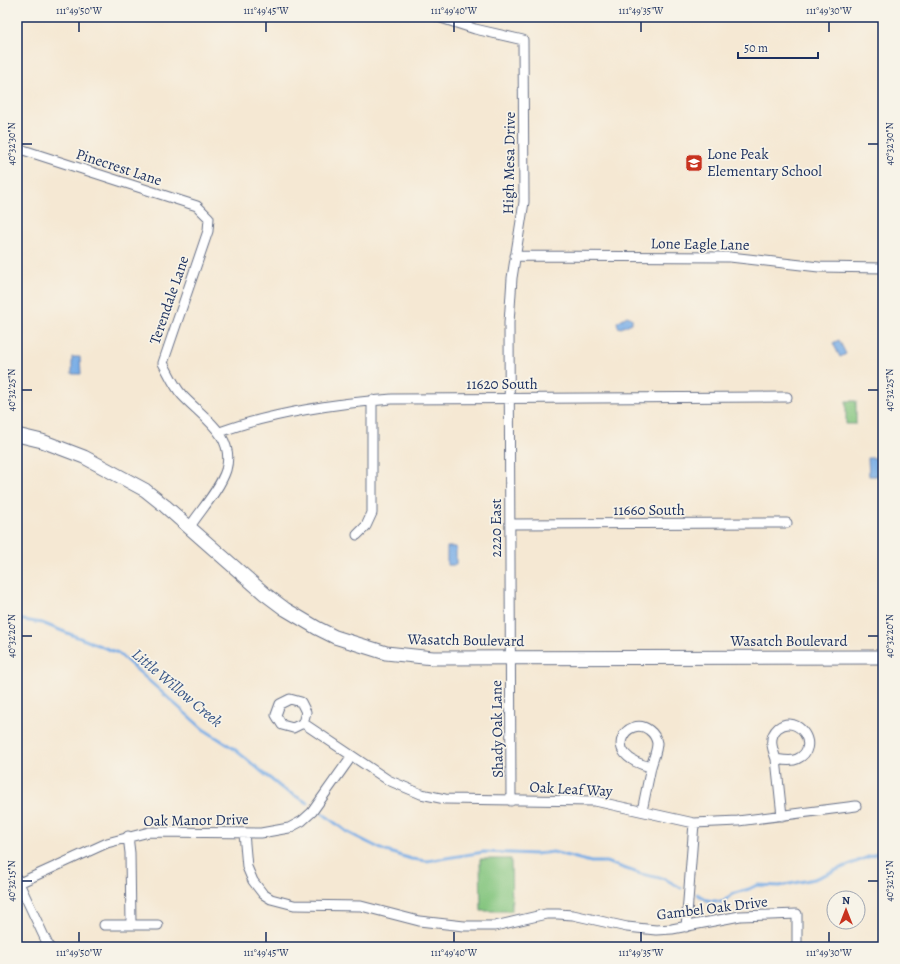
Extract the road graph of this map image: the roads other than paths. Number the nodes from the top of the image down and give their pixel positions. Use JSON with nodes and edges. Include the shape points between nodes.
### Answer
{"nodes":[{"id":1,"x":438,"y":17,"type":"edge"},
{"id":2,"x":17,"y":148,"type":"edge"},
{"id":3,"x":208,"y":218,"type":"joint"},
{"id":4,"x":515,"y":256,"type":"junction"},
{"id":5,"x":883,"y":268,"type":"edge"},
{"id":6,"x":787,"y":397,"type":"dead end"},
{"id":7,"x":510,"y":398,"type":"junction"},
{"id":8,"x":372,"y":400,"type":"junction"},
{"id":9,"x":220,"y":432,"type":"junction"},
{"id":10,"x":17,"y":435,"type":"edge"},
{"id":11,"x":788,"y":523,"type":"dead end"},
{"id":12,"x":510,"y":524,"type":"junction"},
{"id":13,"x":190,"y":528,"type":"junction"},
{"id":14,"x":356,"y":535,"type":"dead end"},
{"id":15,"x":883,"y":657,"type":"edge"},
{"id":16,"x":510,"y":658,"type":"junction"},
{"id":17,"x":303,"y":723,"type":"dead end"},
{"id":18,"x":351,"y":758,"type":"junction"},
{"id":19,"x":776,"y":759,"type":"junction"},
{"id":20,"x":651,"y":767,"type":"junction"},
{"id":21,"x":511,"y":801,"type":"junction"},
{"id":22,"x":856,"y":806,"type":"dead end"},
{"id":23,"x":642,"y":811,"type":"junction"},
{"id":24,"x":782,"y":816,"type":"junction"},
{"id":25,"x":694,"y":824,"type":"junction"},
{"id":26,"x":244,"y":833,"type":"junction"},
{"id":27,"x":128,"y":836,"type":"junction"},
{"id":28,"x":18,"y":882,"type":"edge"},
{"id":29,"x":104,"y":925,"type":"dead end"},
{"id":30,"x":131,"y":925,"type":"junction"},
{"id":31,"x":158,"y":925,"type":"dead end"},
{"id":32,"x":686,"y":927,"type":"junction"},
{"id":33,"x":49,"y":947,"type":"edge"},
{"id":34,"x":797,"y":947,"type":"edge"}],
"edges":[{"from":1,"to":4,"type":"street","name":"High Mesa Drive","via":[[523,40],[525,184]]},
{"from":2,"to":3,"type":"street","name":"Pinecrest Lane","via":[[197,206]]},
{"from":3,"to":9,"type":"street","name":"Terendale Lane","via":[[208,231],[163,363],[182,395]]},
{"from":4,"to":5,"type":"street","name":"Lone Eagle Lane","via":[[730,257],[833,268]]},
{"from":4,"to":7,"type":"street","name":"High Mesa Drive","via":[[510,300]]},
{"from":6,"to":7,"type":"street","name":"11620 South"},
{"from":7,"to":8,"type":"street","name":"11620 South"},
{"from":7,"to":12,"type":"street","name":"2220 East"},
{"from":8,"to":9,"type":"street","name":"11620 South","via":[[247,423]]},
{"from":8,"to":14,"type":"street","via":[[372,513],[366,526]]},
{"from":9,"to":13,"type":"street","via":[[227,457],[226,470]]},
{"from":10,"to":13,"type":"main road","name":"Wasatch Boulevard","via":[[65,449],[124,477],[165,506]]},
{"from":11,"to":12,"type":"street","name":"11660 South"},
{"from":12,"to":16,"type":"street","name":"2220 East"},
{"from":13,"to":16,"type":"main road","name":"Wasatch Boulevard","via":[[285,610],[336,637],[413,657]]},
{"from":15,"to":16,"type":"main road","name":"Wasatch Boulevard"},
{"from":16,"to":21,"type":"street","name":"Shady Oak Lane"},
{"from":17,"to":18,"type":"street","name":"Oak Leaf Way"},
{"from":18,"to":21,"type":"street","name":"Oak Leaf Way","via":[[388,780],[422,794],[445,799]]},
{"from":18,"to":26,"type":"street","name":"Oak Manor Drive","via":[[312,812],[302,821],[289,828],[275,831]]},
{"from":19,"to":19,"type":"street","via":[[797,759],[804,754],[808,747],[808,739],[800,727],[786,724],[774,732],[771,738]]},
{"from":19,"to":24,"type":"street"},
{"from":20,"to":20,"type":"street","via":[[657,742],[654,734],[647,728],[631,727],[622,740],[625,756]]},
{"from":20,"to":23,"type":"street"},
{"from":21,"to":23,"type":"street","name":"Oak Leaf Way","via":[[595,801]]},
{"from":22,"to":24,"type":"street","name":"Oak Leaf Way"},
{"from":23,"to":25,"type":"street","name":"Oak Leaf Way"},
{"from":24,"to":25,"type":"street","name":"Oak Leaf Way"},
{"from":25,"to":32,"type":"street"},
{"from":26,"to":27,"type":"street","name":"Oak Manor Drive","via":[[149,832]]},
{"from":26,"to":32,"type":"street","name":"Gambel Oak Drive","via":[[247,867],[253,881],[263,894],[279,902],[361,906],[419,921],[464,926],[495,926],[546,914],[574,915],[642,930]]},
{"from":27,"to":28,"type":"street","name":"Oak Manor Drive"},
{"from":27,"to":30,"type":"street"},
{"from":28,"to":33,"type":"street"},
{"from":29,"to":30,"type":"street"},
{"from":30,"to":31,"type":"street"},
{"from":32,"to":34,"type":"street","name":"Gambel Oak Drive","via":[[740,916],[797,914]]}]}
